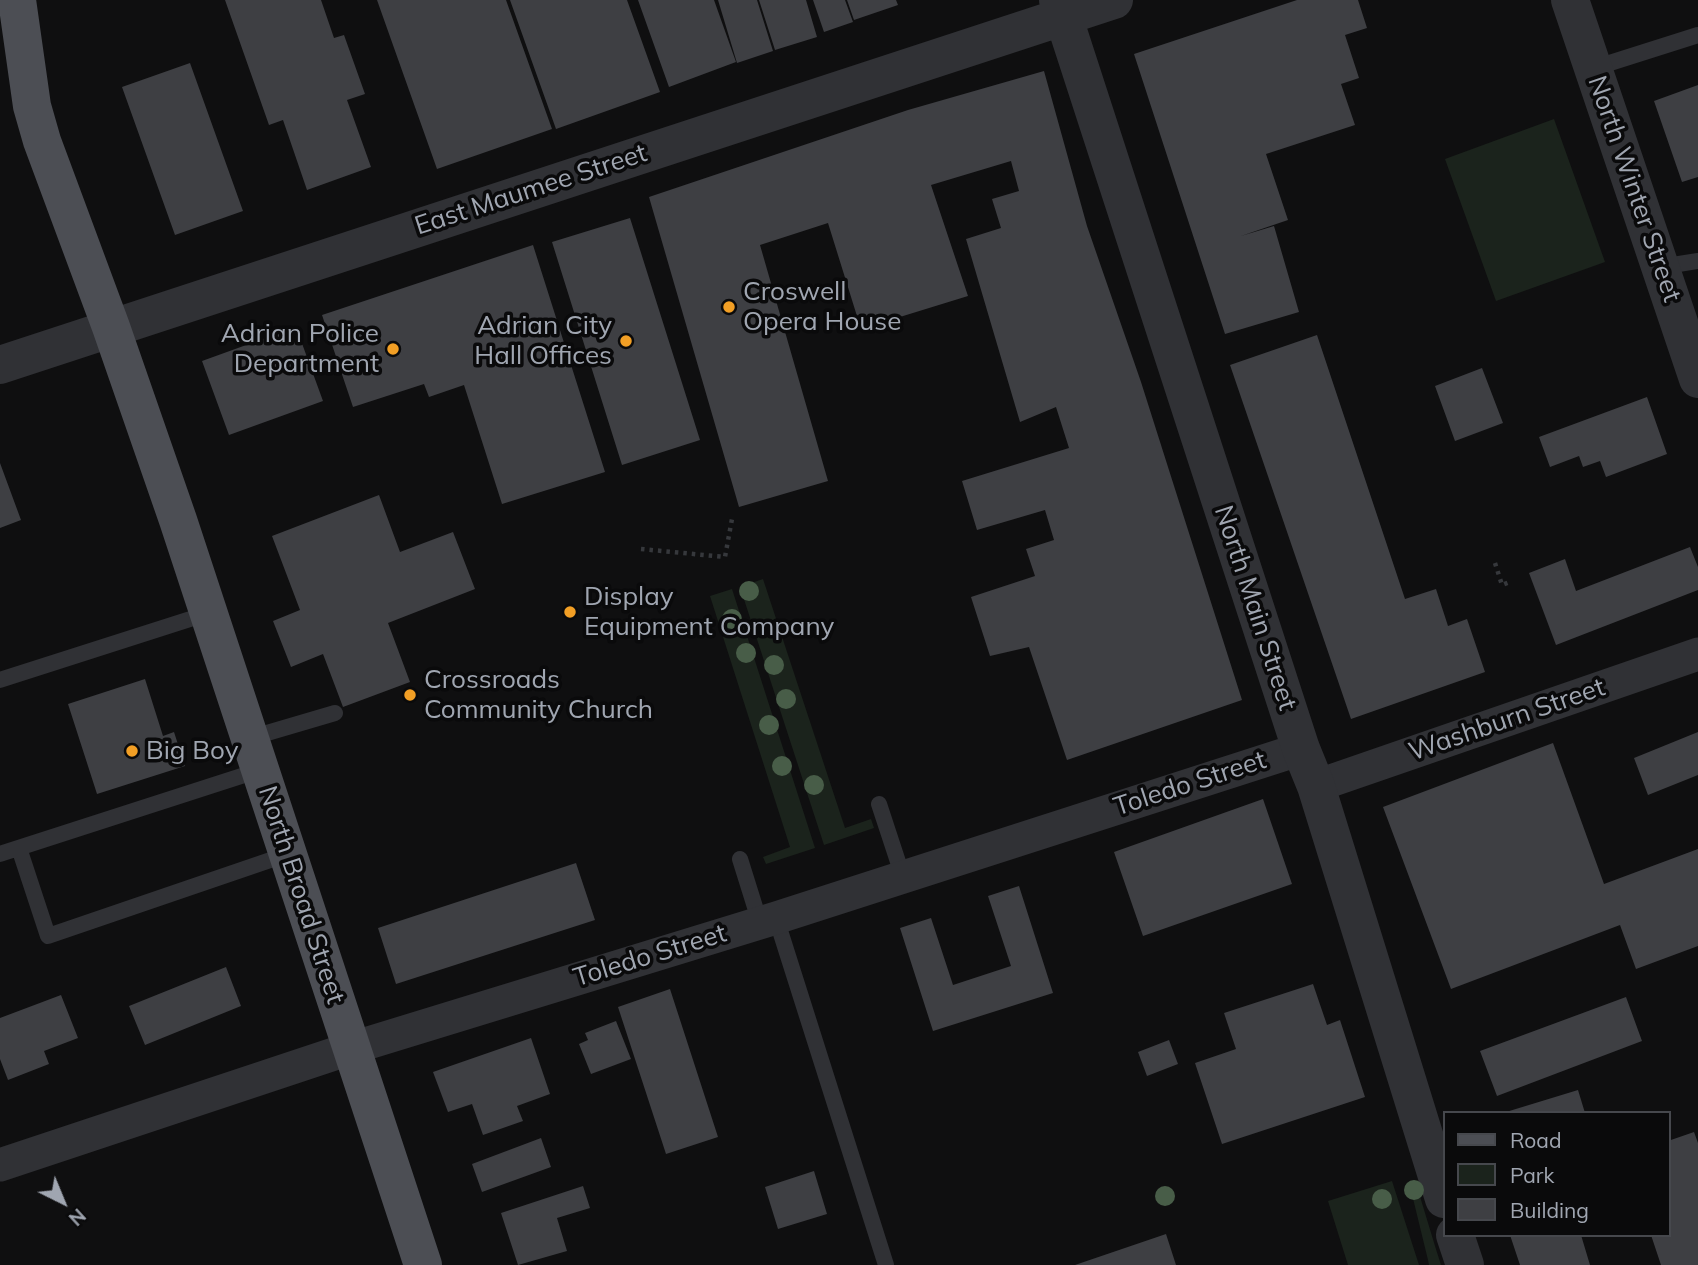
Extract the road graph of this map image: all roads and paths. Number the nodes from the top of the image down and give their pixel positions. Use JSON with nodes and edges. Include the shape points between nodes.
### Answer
{"nodes":[{"id":1,"x":17,"y":0,"type":"edge"},
{"id":2,"x":1114,"y":0,"type":"edge"},
{"id":3,"x":1570,"y":0,"type":"edge"},
{"id":4,"x":1061,"y":8,"type":"edge"},
{"id":5,"x":1698,"y":35,"type":"edge"},
{"id":6,"x":1593,"y":69,"type":"junction"},
{"id":7,"x":1698,"y":261,"type":"edge"},
{"id":8,"x":1660,"y":267,"type":"junction"},
{"id":9,"x":111,"y":327,"type":"junction"},
{"id":10,"x":0,"y":365,"type":"edge"},
{"id":11,"x":1698,"y":379,"type":"edge"},
{"id":12,"x":732,"y":519,"type":"dead end"},
{"id":13,"x":641,"y":550,"type":"dead end"},
{"id":14,"x":1495,"y":563,"type":"dead end"},
{"id":15,"x":1512,"y":581,"type":"dead end"},
{"id":16,"x":209,"y":613,"type":"junction"},
{"id":17,"x":1698,"y":653,"type":"edge"},
{"id":18,"x":0,"y":680,"type":"edge"},
{"id":19,"x":335,"y":713,"type":"dead end"},
{"id":20,"x":1301,"y":749,"type":"junction"},
{"id":21,"x":255,"y":754,"type":"junction"},
{"id":22,"x":1316,"y":786,"type":"junction"},
{"id":23,"x":880,"y":804,"type":"dead end"},
{"id":24,"x":19,"y":848,"type":"junction"},
{"id":25,"x":0,"y":854,"type":"edge"},
{"id":26,"x":288,"y":854,"type":"junction"},
{"id":27,"x":740,"y":859,"type":"dead end"},
{"id":28,"x":903,"y":877,"type":"junction"},
{"id":29,"x":768,"y":920,"type":"junction"},
{"id":30,"x":352,"y":1048,"type":"junction"},
{"id":31,"x":0,"y":1165,"type":"edge"},
{"id":32,"x":1442,"y":1193,"type":"edge"},
{"id":33,"x":1456,"y":1237,"type":"edge"},
{"id":34,"x":423,"y":1265,"type":"edge"},
{"id":35,"x":886,"y":1265,"type":"edge"},
{"id":36,"x":1465,"y":1265,"type":"edge"}],
"edges":[{"from":1,"to":9,"type":"main road","name":"North Broad Street","via":[[41,141]]},
{"from":2,"to":4,"type":"street","name":"East Maumee Street"},
{"from":3,"to":6,"type":"street","name":"North Winter Street"},
{"from":4,"to":9,"type":"street","name":"East Maumee Street"},
{"from":4,"to":20,"type":"street","name":"North Main Street"},
{"from":5,"to":6,"type":"lane"},
{"from":6,"to":8,"type":"street","name":"North Winter Street"},
{"from":7,"to":8,"type":"lane"},
{"from":8,"to":11,"type":"street","name":"North Winter Street"},
{"from":9,"to":10,"type":"street","name":"East Maumee Street"},
{"from":9,"to":16,"type":"main road","name":"North Broad Street"},
{"from":12,"to":13,"type":"path","via":[[725,557]]},
{"from":14,"to":15,"type":"path","via":[[1502,584]]},
{"from":16,"to":18,"type":"lane"},
{"from":16,"to":21,"type":"main road","name":"North Broad Street"},
{"from":17,"to":22,"type":"street","name":"Washburn Street"},
{"from":19,"to":21,"type":"lane"},
{"from":20,"to":22,"type":"street","name":"North Main Street"},
{"from":20,"to":28,"type":"street","name":"Toledo Street"},
{"from":21,"to":24,"type":"lane"},
{"from":21,"to":26,"type":"main road","name":"North Broad Street"},
{"from":22,"to":32,"type":"street","name":"North Main Street"},
{"from":23,"to":28,"type":"lane"},
{"from":24,"to":25,"type":"lane"},
{"from":24,"to":26,"type":"lane","via":[[48,936]]},
{"from":26,"to":30,"type":"main road","name":"North Broad Street"},
{"from":27,"to":29,"type":"lane"},
{"from":28,"to":29,"type":"street","name":"Toledo Street"},
{"from":29,"to":30,"type":"street","name":"Toledo Street"},
{"from":29,"to":35,"type":"lane"},
{"from":30,"to":31,"type":"street","name":"Toledo Street"},
{"from":30,"to":34,"type":"main road","name":"North Broad Street"},
{"from":33,"to":36,"type":"street"}]}
